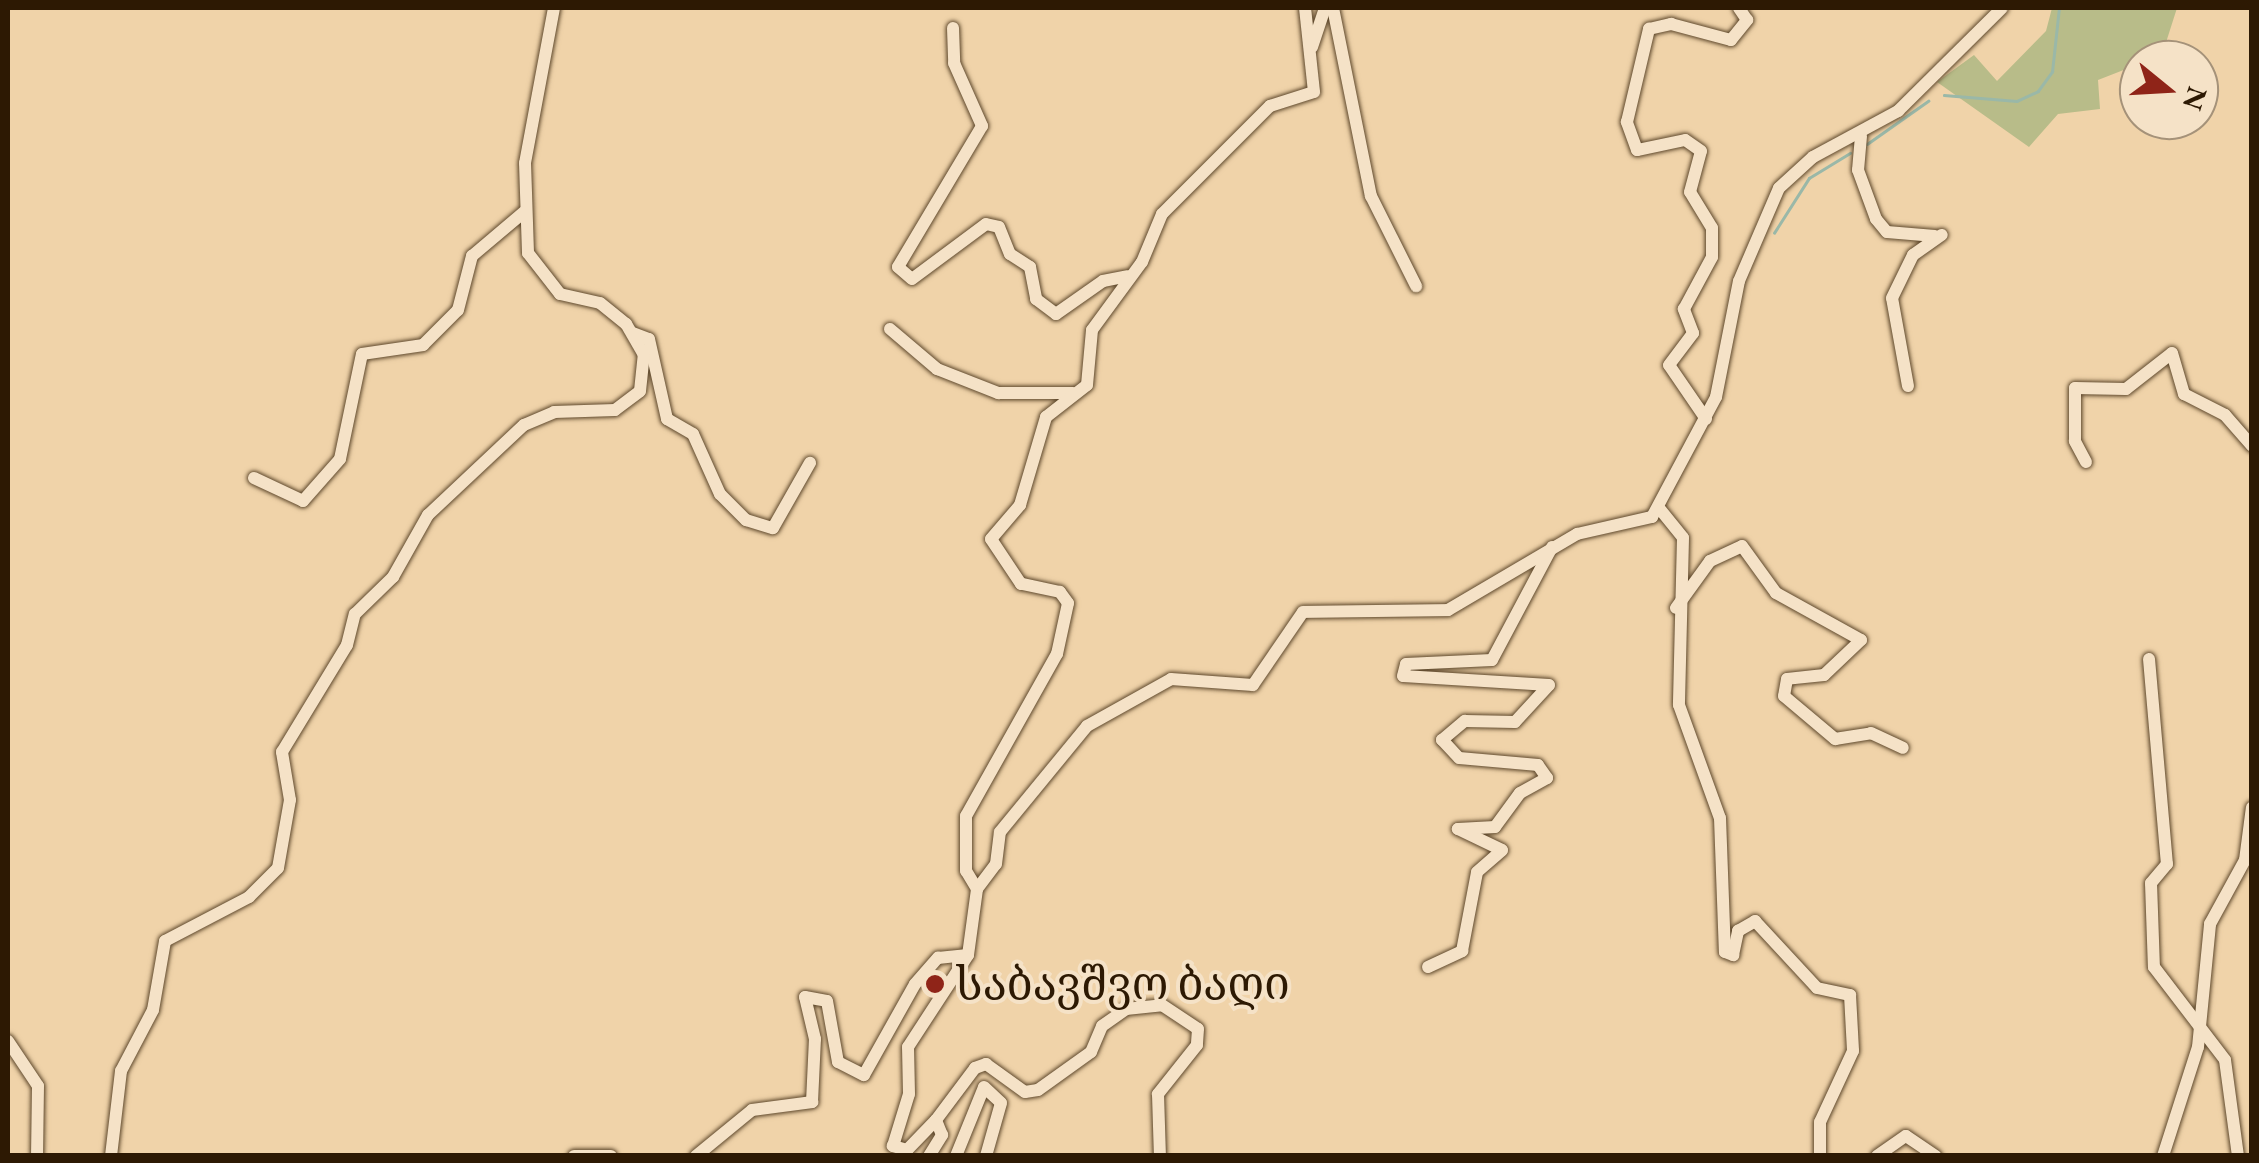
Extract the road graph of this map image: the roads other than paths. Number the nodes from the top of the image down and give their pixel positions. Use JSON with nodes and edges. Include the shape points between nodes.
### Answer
{"nodes":[{"id":1,"x":554,"y":8,"type":"edge"},
{"id":2,"x":1305,"y":8,"type":"edge"},
{"id":3,"x":1325,"y":8,"type":"edge"},
{"id":4,"x":1333,"y":8,"type":"edge"},
{"id":5,"x":1739,"y":8,"type":"edge"},
{"id":6,"x":2002,"y":8,"type":"edge"},
{"id":7,"x":954,"y":28,"type":"dead end"},
{"id":8,"x":1310,"y":54,"type":"junction"},
{"id":9,"x":1861,"y":136,"type":"junction"},
{"id":10,"x":524,"y":212,"type":"junction"},
{"id":11,"x":1131,"y":275,"type":"junction"},
{"id":12,"x":1416,"y":286,"type":"dead end"},
{"id":13,"x":890,"y":329,"type":"dead end"},
{"id":14,"x":632,"y":333,"type":"junction"},
{"id":15,"x":1908,"y":386,"type":"dead end"},
{"id":16,"x":1080,"y":393,"type":"junction"},
{"id":17,"x":1706,"y":418,"type":"junction"},
{"id":18,"x":2252,"y":446,"type":"edge"},
{"id":19,"x":2086,"y":462,"type":"dead end"},
{"id":20,"x":810,"y":463,"type":"dead end"},
{"id":21,"x":254,"y":478,"type":"dead end"},
{"id":22,"x":1659,"y":508,"type":"junction"},
{"id":23,"x":1552,"y":547,"type":"junction"},
{"id":24,"x":1675,"y":610,"type":"junction"},
{"id":25,"x":2149,"y":659,"type":"dead end"},
{"id":26,"x":1903,"y":748,"type":"dead end"},
{"id":27,"x":2252,"y":807,"type":"edge"},
{"id":28,"x":977,"y":889,"type":"junction"},
{"id":29,"x":968,"y":955,"type":"junction"},
{"id":30,"x":1428,"y":967,"type":"dead end"},
{"id":31,"x":2198,"y":1021,"type":"junction"},
{"id":32,"x":8,"y":1041,"type":"edge"},
{"id":33,"x":936,"y":1120,"type":"junction"},
{"id":34,"x":37,"y":1156,"type":"edge"},
{"id":35,"x":111,"y":1156,"type":"edge"},
{"id":36,"x":574,"y":1156,"type":"edge"},
{"id":37,"x":611,"y":1156,"type":"edge"},
{"id":38,"x":696,"y":1156,"type":"edge"},
{"id":39,"x":929,"y":1156,"type":"edge"},
{"id":40,"x":956,"y":1156,"type":"edge"},
{"id":41,"x":986,"y":1156,"type":"edge"},
{"id":42,"x":1160,"y":1156,"type":"edge"},
{"id":43,"x":1820,"y":1156,"type":"edge"},
{"id":44,"x":1877,"y":1156,"type":"edge"},
{"id":45,"x":1936,"y":1156,"type":"edge"},
{"id":46,"x":2163,"y":1156,"type":"edge"},
{"id":47,"x":2238,"y":1156,"type":"edge"}],
"edges":[{"from":1,"to":10,"type":"street","via":[[530,124]]},
{"from":2,"to":8,"type":"street"},
{"from":3,"to":8,"type":"street"},
{"from":4,"to":12,"type":"street","via":[[1371,196]]},
{"from":5,"to":17,"type":"street","via":[[1747,20],[1731,40],[1670,24],[1649,29],[1626,122],[1637,150],[1685,140],[1701,151],[1690,192],[1712,228],[1712,258],[1684,309],[1693,334],[1670,365]]},
{"from":6,"to":9,"type":"street","via":[[1956,61]]},
{"from":7,"to":11,"type":"street","via":[[954,63],[982,126],[898,267],[912,279],[986,224],[998,227],[1010,254],[1030,268],[1036,299],[1056,314],[1103,281]]},
{"from":8,"to":11,"type":"street","via":[[1311,96],[1270,106],[1172,202]]},
{"from":9,"to":15,"type":"street","via":[[1858,170],[1876,219],[1909,238],[1942,236],[1913,256],[1892,298]]},
{"from":9,"to":17,"type":"street","via":[[1813,157],[1779,188],[1739,281]]},
{"from":10,"to":14,"type":"street","via":[[528,253],[548,283],[600,303]]},
{"from":10,"to":21,"type":"street","via":[[472,256],[458,310],[423,345],[362,354],[340,459],[303,501]]},
{"from":11,"to":16,"type":"street","via":[[1092,330]]},
{"from":13,"to":16,"type":"street","via":[[937,369],[998,393]]},
{"from":14,"to":20,"type":"street","via":[[650,338],[666,418],[692,434],[720,494],[746,520],[773,528]]},
{"from":14,"to":35,"type":"street","via":[[644,364],[630,403],[554,412],[524,426],[445,496],[393,577],[355,614],[347,645],[282,752],[290,800],[278,868],[249,897],[166,941],[153,1010],[121,1071]]},
{"from":16,"to":28,"type":"street","via":[[1046,417],[1020,505],[991,539],[1014,578],[1060,592],[1068,615],[1057,654],[966,816],[966,871]]},
{"from":17,"to":22,"type":"street"},
{"from":18,"to":19,"type":"street","via":[[2225,415],[2184,394],[2172,353],[2126,390],[2075,388],[2075,441]]},
{"from":22,"to":23,"type":"street"},
{"from":22,"to":24,"type":"street","via":[[1682,538]]},
{"from":23,"to":28,"type":"street","via":[[1448,610],[1304,612],[1253,685],[1171,679],[1107,712],[1017,805]]},
{"from":23,"to":30,"type":"street","via":[[1554,558],[1509,618],[1492,660],[1406,664],[1403,676],[1424,682],[1549,685],[1515,722],[1464,720],[1442,740],[1459,758],[1538,765],[1547,778],[1520,793],[1495,827],[1458,828],[1502,850],[1476,872],[1462,952]]},
{"from":24,"to":26,"type":"street","via":[[1710,561],[1742,546],[1776,593],[1851,626],[1861,640],[1824,675],[1788,679],[1784,696],[1835,739],[1871,733]]},
{"from":24,"to":43,"type":"street","via":[[1679,706],[1720,818],[1726,952],[1733,956],[1738,931],[1755,921],[1817,988],[1850,995],[1852,1051],[1820,1122]]},
{"from":25,"to":31,"type":"street","via":[[2167,864],[2151,882],[2154,968]]},
{"from":27,"to":31,"type":"street","via":[[2245,860],[2210,924]]},
{"from":28,"to":29,"type":"street"},
{"from":29,"to":33,"type":"street","via":[[908,1047],[908,1094],[893,1146],[906,1150]]},
{"from":29,"to":38,"type":"street","via":[[938,958],[914,984],[864,1075],[838,1062],[827,1002],[805,997],[815,1039],[812,1102],[752,1110]]},
{"from":31,"to":46,"type":"street"},
{"from":31,"to":47,"type":"street","via":[[2230,1074]]},
{"from":32,"to":34,"type":"street","via":[[38,1086]]},
{"from":33,"to":39,"type":"street","via":[[942,1134]]},
{"from":33,"to":42,"type":"street","via":[[975,1068],[986,1064],[1026,1092],[1038,1090],[1090,1052],[1102,1026],[1126,1009],[1162,1005],[1198,1030],[1197,1045],[1158,1094]]},
{"from":36,"to":37,"type":"street"},
{"from":40,"to":41,"type":"street","via":[[984,1087],[1001,1103]]},
{"from":44,"to":45,"type":"street","via":[[1906,1136]]}]}
